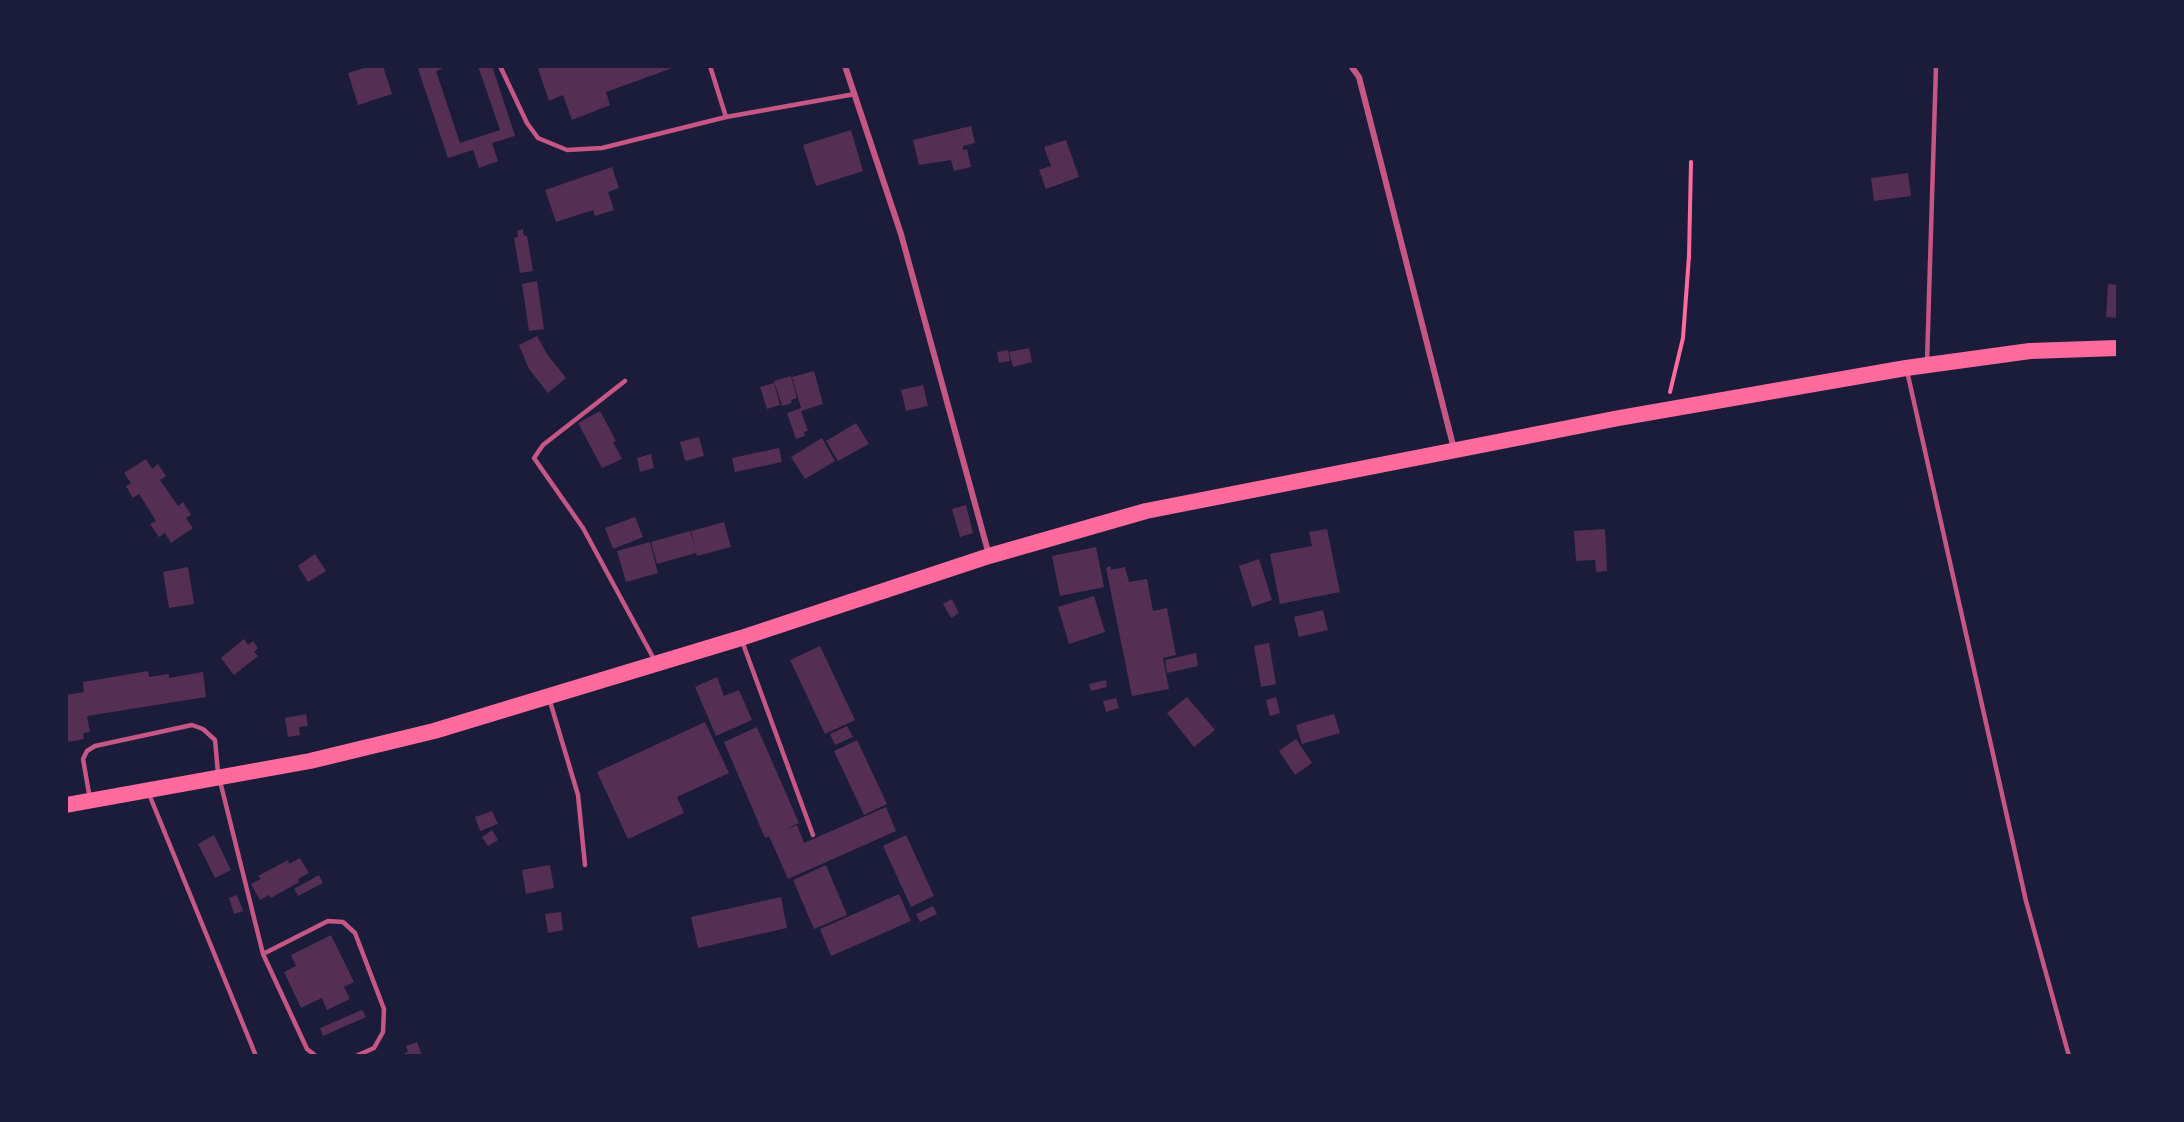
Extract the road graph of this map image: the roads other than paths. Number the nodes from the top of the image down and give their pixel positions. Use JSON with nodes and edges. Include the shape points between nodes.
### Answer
{"nodes":[{"id":1,"x":500,"y":66,"type":"edge"},
{"id":2,"x":710,"y":66,"type":"edge"},
{"id":3,"x":845,"y":66,"type":"edge"},
{"id":4,"x":1351,"y":66,"type":"edge"},
{"id":5,"x":1936,"y":66,"type":"edge"},
{"id":6,"x":855,"y":94,"type":"junction"},
{"id":7,"x":726,"y":117,"type":"junction"},
{"id":8,"x":2118,"y":348,"type":"edge"},
{"id":9,"x":1927,"y":364,"type":"junction"},
{"id":10,"x":1906,"y":368,"type":"junction"},
{"id":11,"x":625,"y":381,"type":"dead end"},
{"id":12,"x":1454,"y":450,"type":"junction"},
{"id":13,"x":989,"y":556,"type":"junction"},
{"id":14,"x":741,"y":638,"type":"junction"},
{"id":15,"x":656,"y":663,"type":"junction"},
{"id":16,"x":549,"y":696,"type":"junction"},
{"id":17,"x":219,"y":776,"type":"junction"},
{"id":18,"x":147,"y":789,"type":"junction"},
{"id":19,"x":90,"y":800,"type":"junction"},
{"id":20,"x":66,"y":805,"type":"edge"},
{"id":21,"x":813,"y":835,"type":"dead end"},
{"id":22,"x":585,"y":865,"type":"dead end"},
{"id":23,"x":263,"y":954,"type":"junction"},
{"id":24,"x":256,"y":1056,"type":"edge"},
{"id":25,"x":316,"y":1056,"type":"edge"},
{"id":26,"x":356,"y":1056,"type":"edge"},
{"id":27,"x":2069,"y":1056,"type":"edge"}],
"edges":[{"from":1,"to":7,"type":"lane","via":[[538,138],[567,150],[602,148]]},
{"from":2,"to":7,"type":"lane"},
{"from":3,"to":6,"type":"street"},
{"from":4,"to":12,"type":"street","via":[[1359,77]]},
{"from":5,"to":9,"type":"lane"},
{"from":6,"to":7,"type":"lane"},
{"from":6,"to":13,"type":"street","via":[[901,234]]},
{"from":8,"to":9,"type":"highway","via":[[2030,351]]},
{"from":9,"to":10,"type":"highway"},
{"from":10,"to":12,"type":"highway"},
{"from":10,"to":27,"type":"lane","via":[[2026,901]]},
{"from":11,"to":15,"type":"lane","via":[[543,445],[534,458],[583,528]]},
{"from":12,"to":13,"type":"highway","via":[[1146,511]]},
{"from":13,"to":14,"type":"highway"},
{"from":14,"to":15,"type":"highway"},
{"from":14,"to":21,"type":"lane"},
{"from":15,"to":16,"type":"highway"},
{"from":16,"to":17,"type":"highway","via":[[434,731]]},
{"from":16,"to":22,"type":"lane","via":[[578,795]]},
{"from":17,"to":18,"type":"highway"},
{"from":17,"to":19,"type":"lane","via":[[215,740],[192,725],[94,746],[87,751],[83,759]]},
{"from":17,"to":23,"type":"lane"},
{"from":18,"to":19,"type":"highway"},
{"from":18,"to":24,"type":"lane"},
{"from":19,"to":20,"type":"highway"},
{"from":23,"to":25,"type":"lane","via":[[307,1049]]},
{"from":23,"to":26,"type":"lane","via":[[328,921],[343,922],[356,933],[384,1009],[383,1032],[374,1048]]}]}
